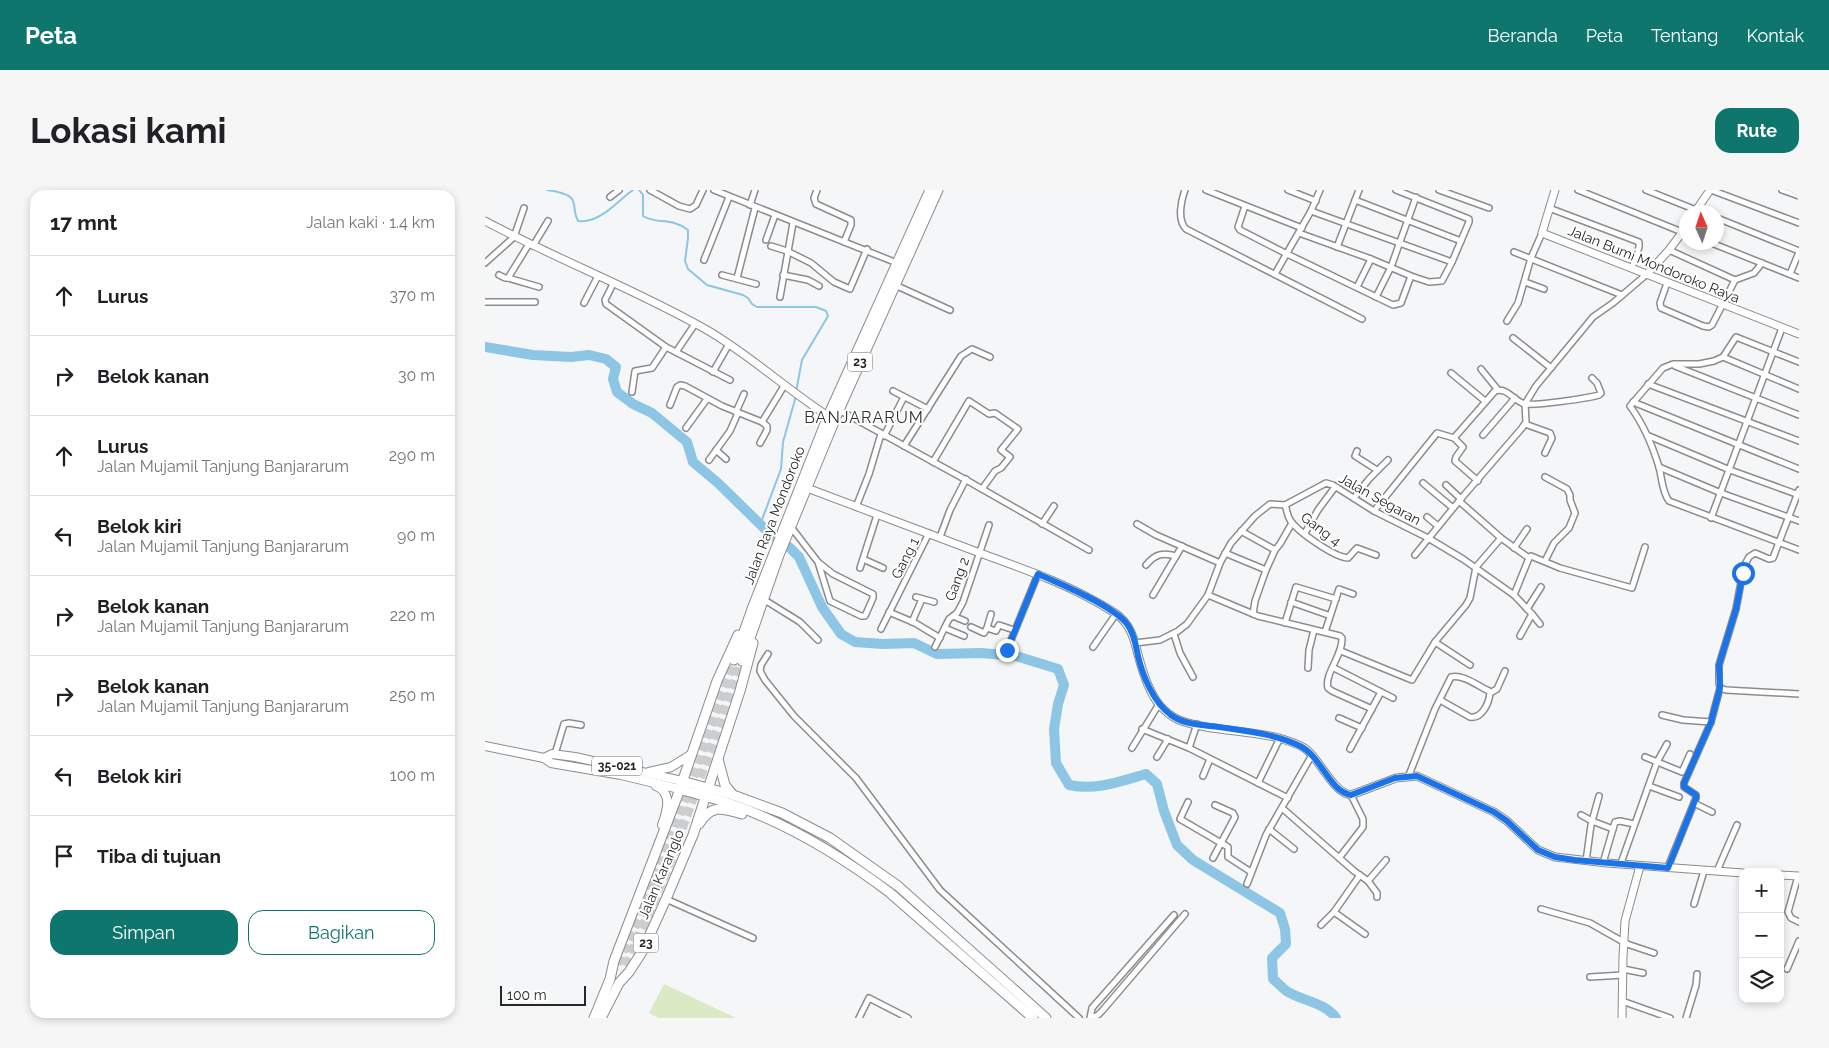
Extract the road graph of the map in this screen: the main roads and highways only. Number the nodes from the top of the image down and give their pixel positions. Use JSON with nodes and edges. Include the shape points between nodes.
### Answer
{"nodes":[{"id":1,"x":930,"y":190,"type":"edge"},
{"id":2,"x":938,"y":190,"type":"edge"},
{"id":3,"x":923,"y":215,"type":"junction"},
{"id":4,"x":908,"y":248,"type":"junction"},
{"id":5,"x":787,"y":531,"type":"junction"},
{"id":6,"x":776,"y":553,"type":"junction"},
{"id":7,"x":750,"y":625,"type":"junction"},
{"id":8,"x":738,"y":660,"type":"tunnel mouth"},
{"id":9,"x":485,"y":746,"type":"edge"},
{"id":10,"x":692,"y":754,"type":"junction"},
{"id":11,"x":544,"y":758,"type":"junction"},
{"id":12,"x":718,"y":759,"type":"junction"},
{"id":13,"x":644,"y":776,"type":"junction"},
{"id":14,"x":681,"y":785,"type":"junction"},
{"id":15,"x":707,"y":793,"type":"junction"},
{"id":16,"x":733,"y":795,"type":"junction"},
{"id":17,"x":693,"y":835,"type":"junction"},
{"id":18,"x":651,"y":863,"type":"junction"},
{"id":19,"x":889,"y":892,"type":"junction"},
{"id":20,"x":621,"y":965,"type":"tunnel mouth"},
{"id":21,"x":615,"y":981,"type":"junction"},
{"id":22,"x":593,"y":1018,"type":"edge"},
{"id":23,"x":601,"y":1018,"type":"edge"},
{"id":24,"x":1033,"y":1018,"type":"edge"},
{"id":25,"x":1046,"y":1018,"type":"edge"}],
"edges":[{"from":1,"to":3,"type":"highway","name":"Jalan Raya Mondoroko","number":"23"},
{"from":2,"to":3,"type":"highway","name":"Jalan Raya Mondoroko","number":"23"},
{"from":3,"to":4,"type":"highway","name":"Jalan Raya Mondoroko","number":"23"},
{"from":4,"to":5,"type":"highway","name":"Jalan Raya Mondoroko","number":"23","via":[[895,285]]},
{"from":4,"to":5,"type":"highway","name":"Jalan Raya Mondoroko","number":"23","via":[[897,262],[828,416]]},
{"from":5,"to":6,"type":"highway","name":"Jalan Raya Mondoroko","number":"23"},
{"from":6,"to":7,"type":"highway","name":"Jalan Raya Mondoroko","number":"23"},
{"from":6,"to":7,"type":"highway","name":"Jalan Raya Mondoroko","number":"23","via":[[763,599]]},
{"from":7,"to":8,"type":"highway","name":"Jalan Raya Mondoroko","number":"23"},
{"from":7,"to":10,"type":"highway","via":[[737,635]]},
{"from":7,"to":12,"type":"highway","name":"Jalan Raya Mondoroko","via":[[753,644]]},
{"from":9,"to":11,"type":"main road","number":"35-021"},
{"from":10,"to":13,"type":"main road","number":"35-021","via":[[671,767]]},
{"from":10,"to":14,"type":"highway"},
{"from":11,"to":13,"type":"main road","number":"35-021","via":[[551,763]]},
{"from":11,"to":13,"type":"main road","number":"35-021","via":[[555,754]]},
{"from":12,"to":15,"type":"highway","name":"Jalan Raya Mondoroko"},
{"from":12,"to":16,"type":"highway","via":[[725,785]]},
{"from":13,"to":14,"type":"main road","number":"35-021"},
{"from":13,"to":18,"type":"main road","number":"35-021","via":[[663,789],[667,803]]},
{"from":14,"to":15,"type":"highway"},
{"from":14,"to":18,"type":"highway","name":"Jalan Karanglo"},
{"from":15,"to":16,"type":"highway"},
{"from":15,"to":17,"type":"highway","name":"Jalan Karanglo"},
{"from":15,"to":19,"type":"highway","via":[[796,832]]},
{"from":16,"to":25,"type":"highway","via":[[811,827],[875,868]]},
{"from":17,"to":19,"type":"highway","via":[[705,815],[712,810],[741,814],[793,834],[865,881]]},
{"from":17,"to":21,"type":"highway","name":"Jalan Karanglo","number":"23","via":[[642,952],[629,972]]},
{"from":18,"to":21,"type":"highway","name":"Jalan Karanglo","via":[[614,961]]},
{"from":19,"to":24,"type":"highway"},
{"from":20,"to":21,"type":"highway","number":"23"},
{"from":21,"to":22,"type":"highway","name":"Jalan Karanglo","number":"23"},
{"from":21,"to":23,"type":"highway","name":"Jalan Karanglo","number":"23"}]}
